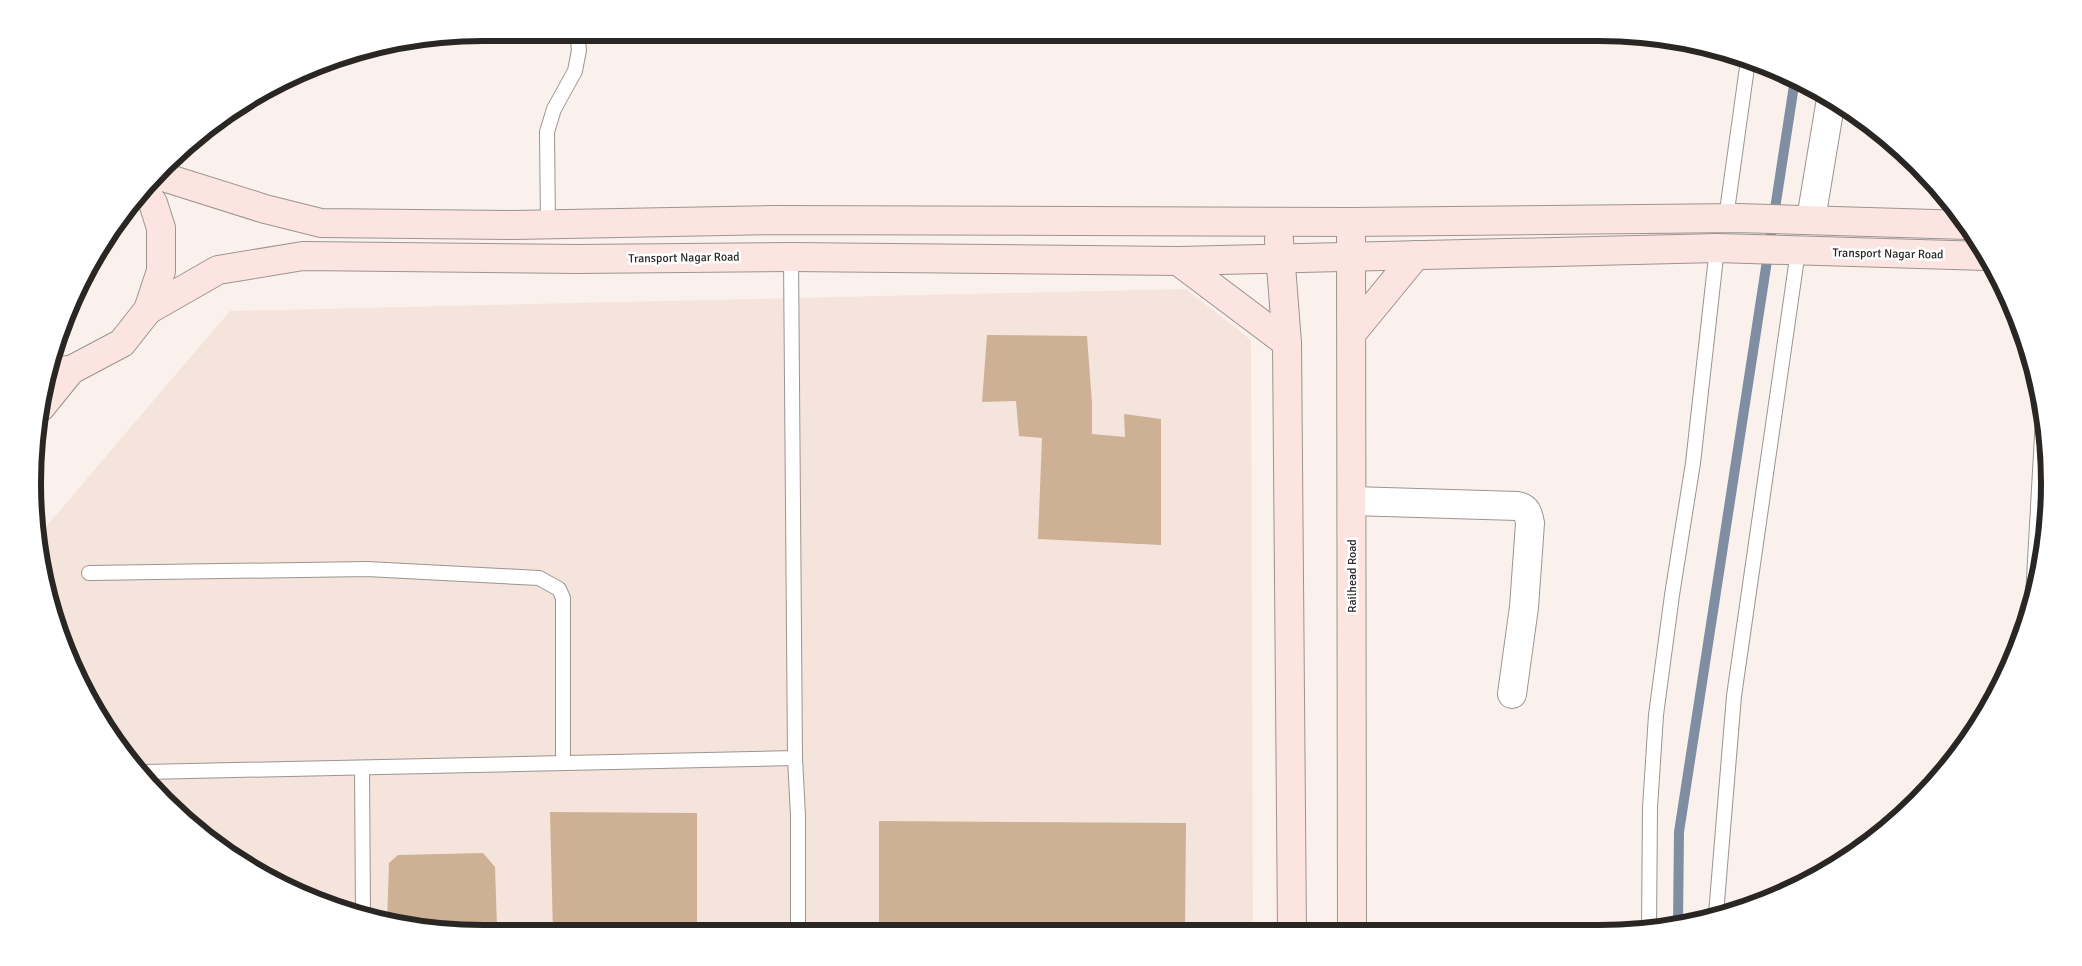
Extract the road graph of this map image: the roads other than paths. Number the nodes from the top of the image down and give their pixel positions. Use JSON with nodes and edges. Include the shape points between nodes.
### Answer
{"nodes":[{"id":1,"x":578,"y":41,"type":"edge"},
{"id":2,"x":1747,"y":67,"type":"edge"},
{"id":3,"x":1829,"y":106,"type":"edge"},
{"id":4,"x":165,"y":178,"type":"edge"},
{"id":5,"x":148,"y":196,"type":"edge"},
{"id":6,"x":1731,"y":218,"type":"junction"},
{"id":7,"x":1802,"y":219,"type":"junction"},
{"id":8,"x":1277,"y":222,"type":"junction"},
{"id":9,"x":1351,"y":222,"type":"junction"},
{"id":10,"x":548,"y":225,"type":"junction"},
{"id":11,"x":1957,"y":225,"type":"edge"},
{"id":12,"x":1724,"y":248,"type":"junction"},
{"id":13,"x":1794,"y":251,"type":"junction"},
{"id":14,"x":1416,"y":255,"type":"junction"},
{"id":15,"x":1352,"y":256,"type":"junction"},
{"id":16,"x":1978,"y":256,"type":"edge"},
{"id":17,"x":791,"y":257,"type":"junction"},
{"id":18,"x":1280,"y":258,"type":"junction"},
{"id":19,"x":1178,"y":261,"type":"junction"},
{"id":20,"x":148,"y":310,"type":"junction"},
{"id":21,"x":1352,"y":333,"type":"junction"},
{"id":22,"x":1287,"y":343,"type":"junction"},
{"id":23,"x":61,"y":371,"type":"edge"},
{"id":24,"x":52,"y":387,"type":"edge"},
{"id":25,"x":2040,"y":464,"type":"edge"},
{"id":26,"x":1352,"y":501,"type":"junction"},
{"id":27,"x":2036,"y":548,"type":"edge"},
{"id":28,"x":89,"y":573,"type":"dead end"},
{"id":29,"x":1512,"y":694,"type":"dead end"},
{"id":30,"x":795,"y":758,"type":"junction"},
{"id":31,"x":563,"y":763,"type":"junction"},
{"id":32,"x":362,"y":768,"type":"junction"},
{"id":33,"x":149,"y":772,"type":"edge"},
{"id":34,"x":363,"y":908,"type":"edge"},
{"id":35,"x":1716,"y":909,"type":"edge"},
{"id":36,"x":1649,"y":922,"type":"edge"},
{"id":37,"x":798,"y":925,"type":"edge"},
{"id":38,"x":1292,"y":925,"type":"edge"},
{"id":39,"x":1352,"y":925,"type":"edge"}],
"edges":[{"from":1,"to":10,"type":"lane","via":[[575,71],[554,110],[548,132]]},
{"from":2,"to":6,"type":"lane"},
{"from":3,"to":7,"type":"street"},
{"from":4,"to":10,"type":"main road","via":[[321,223]]},
{"from":5,"to":20,"type":"main road","via":[[161,228],[161,271]]},
{"from":6,"to":7,"type":"main road"},
{"from":6,"to":9,"type":"main road"},
{"from":7,"to":11,"type":"main road"},
{"from":8,"to":9,"type":"main road"},
{"from":8,"to":10,"type":"main road","via":[[772,220]]},
{"from":8,"to":18,"type":"main road"},
{"from":9,"to":15,"type":"main road","name":"Railhead Road"},
{"from":12,"to":13,"type":"main road","name":"Transport Nagar Road"},
{"from":12,"to":14,"type":"main road","name":"Transport Nagar Road"},
{"from":12,"to":36,"type":"lane","via":[[1656,715],[1650,808]]},
{"from":13,"to":16,"type":"main road","name":"Transport Nagar Road"},
{"from":13,"to":35,"type":"lane","via":[[1734,696]]},
{"from":14,"to":15,"type":"main road","name":"Transport Nagar Road"},
{"from":14,"to":21,"type":"main road"},
{"from":15,"to":18,"type":"main road","name":"Transport Nagar Road"},
{"from":15,"to":21,"type":"main road","name":"Railhead Road"},
{"from":17,"to":19,"type":"main road","name":"Transport Nagar Road"},
{"from":17,"to":20,"type":"main road","name":"Transport Nagar Road","via":[[303,256],[218,270]]},
{"from":17,"to":30,"type":"lane"},
{"from":18,"to":19,"type":"main road","name":"Transport Nagar Road"},
{"from":18,"to":22,"type":"main road"},
{"from":19,"to":22,"type":"main road"},
{"from":20,"to":23,"type":"main road","via":[[122,343]]},
{"from":21,"to":26,"type":"main road","name":"Railhead Road"},
{"from":22,"to":38,"type":"main road"},
{"from":23,"to":24,"type":"main road"},
{"from":25,"to":27,"type":"lane"},
{"from":26,"to":29,"type":"street","via":[[1517,506],[1528,512],[1524,607]]},
{"from":26,"to":39,"type":"main road","name":"Railhead Road"},
{"from":28,"to":31,"type":"lane","via":[[367,568],[540,578],[559,589],[564,598]]},
{"from":30,"to":31,"type":"lane"},
{"from":30,"to":37,"type":"lane"},
{"from":31,"to":32,"type":"lane"},
{"from":32,"to":33,"type":"lane"},
{"from":32,"to":34,"type":"lane"}]}
